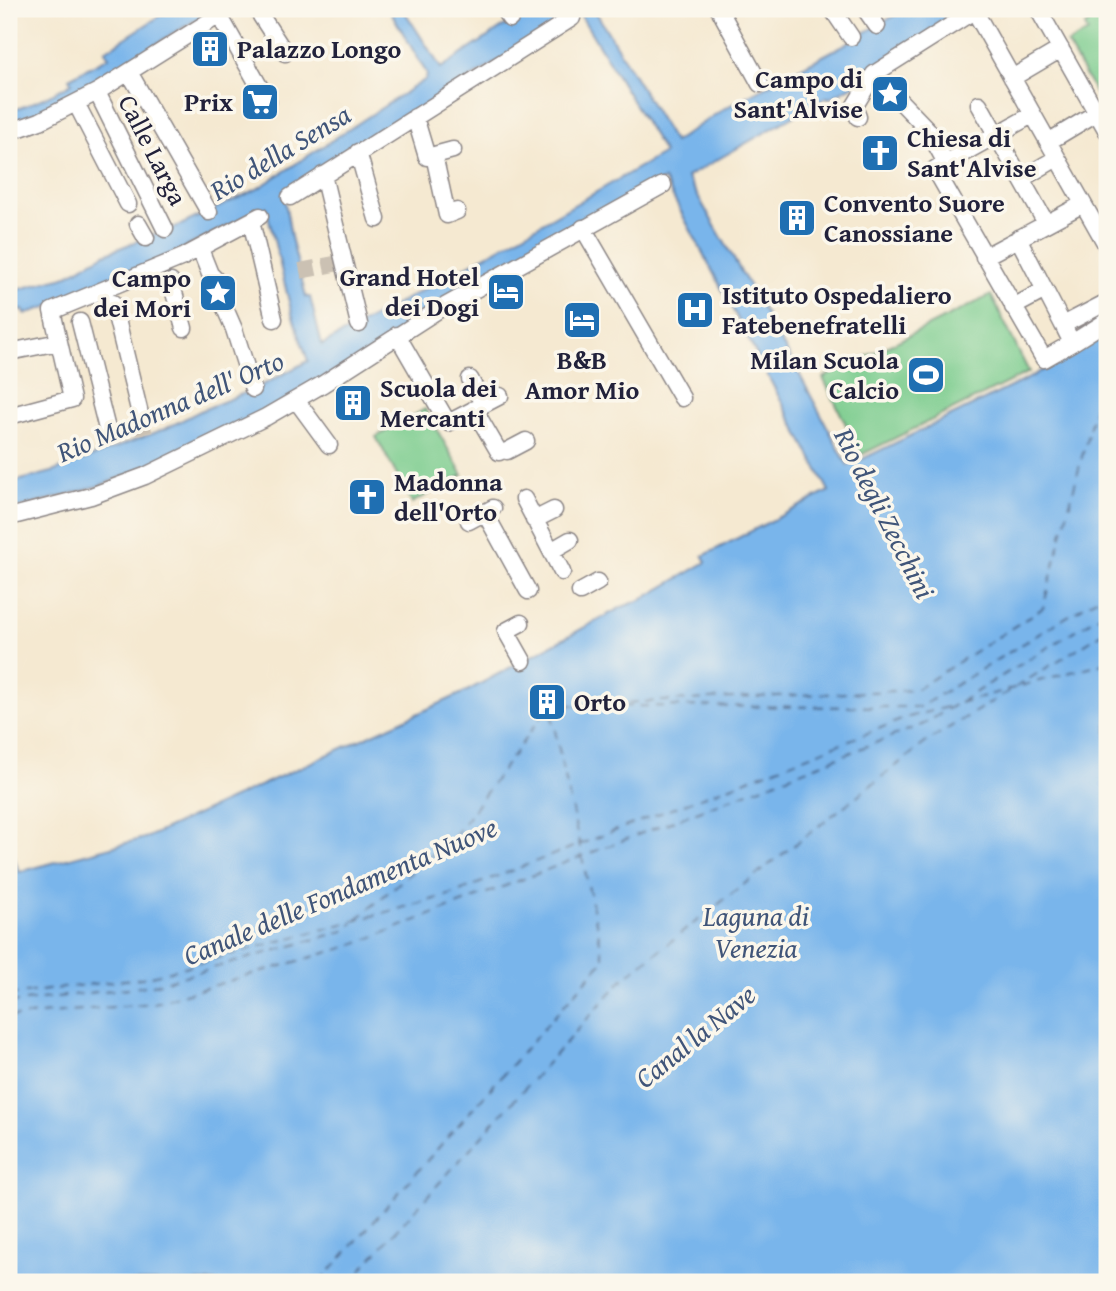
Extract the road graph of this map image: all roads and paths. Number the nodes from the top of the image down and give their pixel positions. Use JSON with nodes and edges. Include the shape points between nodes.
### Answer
{"nodes":[{"id":1,"x":719,"y":9,"type":"edge"},
{"id":2,"x":832,"y":9,"type":"edge"},
{"id":3,"x":865,"y":9,"type":"edge"},
{"id":4,"x":1038,"y":9,"type":"edge"},
{"id":5,"x":976,"y":10,"type":"edge"},
{"id":6,"x":224,"y":12,"type":"edge"},
{"id":7,"x":261,"y":16,"type":"dead end"},
{"id":8,"x":572,"y":18,"type":"dead end"},
{"id":9,"x":877,"y":26,"type":"dead end"},
{"id":10,"x":851,"y":37,"type":"dead end"},
{"id":11,"x":1061,"y":49,"type":"junction"},
{"id":12,"x":285,"y":53,"type":"dead end"},
{"id":13,"x":130,"y":72,"type":"junction"},
{"id":14,"x":874,"y":74,"type":"junction"},
{"id":15,"x":1012,"y":78,"type":"junction"},
{"id":16,"x":760,"y":84,"type":"dead end"},
{"id":17,"x":97,"y":92,"type":"junction"},
{"id":18,"x":268,"y":102,"type":"dead end"},
{"id":19,"x":76,"y":103,"type":"junction"},
{"id":20,"x":979,"y":104,"type":"dead end"},
{"id":21,"x":1098,"y":112,"type":"junction"},
{"id":22,"x":1032,"y":114,"type":"junction"},
{"id":23,"x":415,"y":117,"type":"junction"},
{"id":24,"x":859,"y":117,"type":"dead end"},
{"id":25,"x":1107,"y":131,"type":"edge"},
{"id":26,"x":9,"y":132,"type":"edge"},
{"id":27,"x":996,"y":135,"type":"junction"},
{"id":28,"x":1048,"y":142,"type":"junction"},
{"id":29,"x":453,"y":150,"type":"dead end"},
{"id":30,"x":358,"y":152,"type":"junction"},
{"id":31,"x":434,"y":155,"type":"junction"},
{"id":32,"x":1057,"y":158,"type":"junction"},
{"id":33,"x":940,"y":166,"type":"junction"},
{"id":34,"x":323,"y":175,"type":"junction"},
{"id":35,"x":1021,"y":179,"type":"junction"},
{"id":36,"x":663,"y":185,"type":"dead end"},
{"id":37,"x":290,"y":197,"type":"dead end"},
{"id":38,"x":128,"y":204,"type":"dead end"},
{"id":39,"x":1083,"y":204,"type":"junction"},
{"id":40,"x":457,"y":211,"type":"dead end"},
{"id":41,"x":208,"y":212,"type":"dead end"},
{"id":42,"x":377,"y":219,"type":"dead end"},
{"id":43,"x":1101,"y":221,"type":"edge"},
{"id":44,"x":1046,"y":223,"type":"junction"},
{"id":45,"x":583,"y":228,"type":"junction"},
{"id":46,"x":165,"y":229,"type":"dead end"},
{"id":47,"x":1018,"y":238,"type":"junction"},
{"id":48,"x":1107,"y":246,"type":"edge"},
{"id":49,"x":200,"y":250,"type":"junction"},
{"id":50,"x":984,"y":257,"type":"junction"},
{"id":51,"x":166,"y":271,"type":"junction"},
{"id":52,"x":1045,"y":290,"type":"junction"},
{"id":53,"x":111,"y":294,"type":"junction"},
{"id":54,"x":1106,"y":305,"type":"edge"},
{"id":55,"x":1013,"y":307,"type":"junction"},
{"id":56,"x":274,"y":319,"type":"dead end"},
{"id":57,"x":1107,"y":321,"type":"edge"},
{"id":58,"x":80,"y":322,"type":"dead end"},
{"id":59,"x":359,"y":324,"type":"dead end"},
{"id":60,"x":1063,"y":325,"type":"junction"},
{"id":61,"x":184,"y":328,"type":"dead end"},
{"id":62,"x":397,"y":335,"type":"junction"},
{"id":63,"x":59,"y":342,"type":"junction"},
{"id":64,"x":1072,"y":343,"type":"junction"},
{"id":65,"x":9,"y":352,"type":"edge"},
{"id":66,"x":470,"y":379,"type":"dead end"},
{"id":67,"x":253,"y":389,"type":"dead end"},
{"id":68,"x":500,"y":396,"type":"dead end"},
{"id":69,"x":682,"y":398,"type":"dead end"},
{"id":70,"x":296,"y":400,"type":"junction"},
{"id":71,"x":479,"y":407,"type":"junction"},
{"id":72,"x":9,"y":416,"type":"edge"},
{"id":73,"x":141,"y":418,"type":"tunnel mouth"},
{"id":74,"x":107,"y":429,"type":"tunnel mouth"},
{"id":75,"x":526,"y":441,"type":"dead end"},
{"id":76,"x":329,"y":445,"type":"dead end"},
{"id":77,"x":524,"y":499,"type":"dead end"},
{"id":78,"x":554,"y":510,"type":"dead end"},
{"id":79,"x":9,"y":517,"type":"edge"},
{"id":80,"x":534,"y":520,"type":"junction"},
{"id":81,"x":469,"y":521,"type":"dead end"},
{"id":82,"x":570,"y":540,"type":"dead end"},
{"id":83,"x":551,"y":551,"type":"junction"},
{"id":84,"x":562,"y":572,"type":"dead end"},
{"id":85,"x":598,"y":582,"type":"dead end"},
{"id":86,"x":528,"y":591,"type":"dead end"},
{"id":87,"x":580,"y":593,"type":"dead end"},
{"id":88,"x":522,"y":623,"type":"dead end"},
{"id":89,"x":523,"y":661,"type":"dead end"}],
"edges":[{"from":1,"to":16,"type":"street"},
{"from":2,"to":10,"type":"street"},
{"from":3,"to":9,"type":"street"},
{"from":4,"to":11,"type":"street"},
{"from":5,"to":14,"type":"street"},
{"from":5,"to":15,"type":"street"},
{"from":6,"to":13,"type":"street"},
{"from":6,"to":18,"type":"street"},
{"from":7,"to":12,"type":"street"},
{"from":8,"to":23,"type":"street"},
{"from":11,"to":15,"type":"street"},
{"from":11,"to":21,"type":"street"},
{"from":13,"to":17,"type":"street"},
{"from":13,"to":41,"type":"street"},
{"from":14,"to":24,"type":"street","via":[[854,107]]},
{"from":14,"to":33,"type":"street","via":[[928,130]]},
{"from":15,"to":22,"type":"street"},
{"from":17,"to":19,"type":"street"},
{"from":17,"to":46,"type":"street","name":"Calle Larga"},
{"from":19,"to":26,"type":"street"},
{"from":19,"to":38,"type":"street"},
{"from":20,"to":27,"type":"street"},
{"from":21,"to":25,"type":"street"},
{"from":21,"to":28,"type":"street"},
{"from":22,"to":27,"type":"street"},
{"from":22,"to":28,"type":"street"},
{"from":23,"to":30,"type":"street"},
{"from":23,"to":31,"type":"street","via":[[427,157]]},
{"from":27,"to":33,"type":"street"},
{"from":27,"to":35,"type":"street"},
{"from":28,"to":32,"type":"street"},
{"from":29,"to":31,"type":"street"},
{"from":30,"to":34,"type":"street"},
{"from":30,"to":42,"type":"street"},
{"from":31,"to":40,"type":"street","via":[[447,215]]},
{"from":32,"to":35,"type":"street"},
{"from":32,"to":39,"type":"street"},
{"from":33,"to":50,"type":"street"},
{"from":34,"to":37,"type":"street"},
{"from":34,"to":59,"type":"street"},
{"from":35,"to":44,"type":"street"},
{"from":36,"to":45,"type":"street"},
{"from":39,"to":43,"type":"street"},
{"from":39,"to":44,"type":"street"},
{"from":43,"to":48,"type":"street"},
{"from":44,"to":47,"type":"street"},
{"from":45,"to":62,"type":"street"},
{"from":45,"to":69,"type":"street"},
{"from":47,"to":50,"type":"street"},
{"from":47,"to":52,"type":"street"},
{"from":49,"to":51,"type":"street","via":[[180,256]]},
{"from":49,"to":56,"type":"street","via":[[256,219]]},
{"from":49,"to":67,"type":"street","via":[[215,279]]},
{"from":50,"to":55,"type":"street"},
{"from":51,"to":53,"type":"street"},
{"from":51,"to":61,"type":"street"},
{"from":52,"to":55,"type":"street"},
{"from":52,"to":60,"type":"street"},
{"from":53,"to":63,"type":"street","via":[[52,311]]},
{"from":53,"to":73,"type":"street"},
{"from":54,"to":60,"type":"street"},
{"from":55,"to":64,"type":"street","via":[[1044,359]]},
{"from":57,"to":64,"type":"street"},
{"from":58,"to":74,"type":"street"},
{"from":60,"to":64,"type":"street"},
{"from":62,"to":70,"type":"street"},
{"from":62,"to":71,"type":"street","via":[[448,423]]},
{"from":63,"to":65,"type":"street"},
{"from":63,"to":72,"type":"street","via":[[72,399]]},
{"from":66,"to":71,"type":"street"},
{"from":68,"to":71,"type":"street"},
{"from":70,"to":76,"type":"street"},
{"from":70,"to":79,"type":"street","via":[[145,476],[91,496]]},
{"from":71,"to":75,"type":"street","via":[[503,452]]},
{"from":77,"to":80,"type":"street"},
{"from":78,"to":80,"type":"street"},
{"from":80,"to":83,"type":"street"},
{"from":81,"to":86,"type":"street","via":[[489,510]]},
{"from":82,"to":83,"type":"street"},
{"from":83,"to":84,"type":"street"},
{"from":85,"to":87,"type":"street"},
{"from":88,"to":89,"type":"street","via":[[506,631]]}]}
